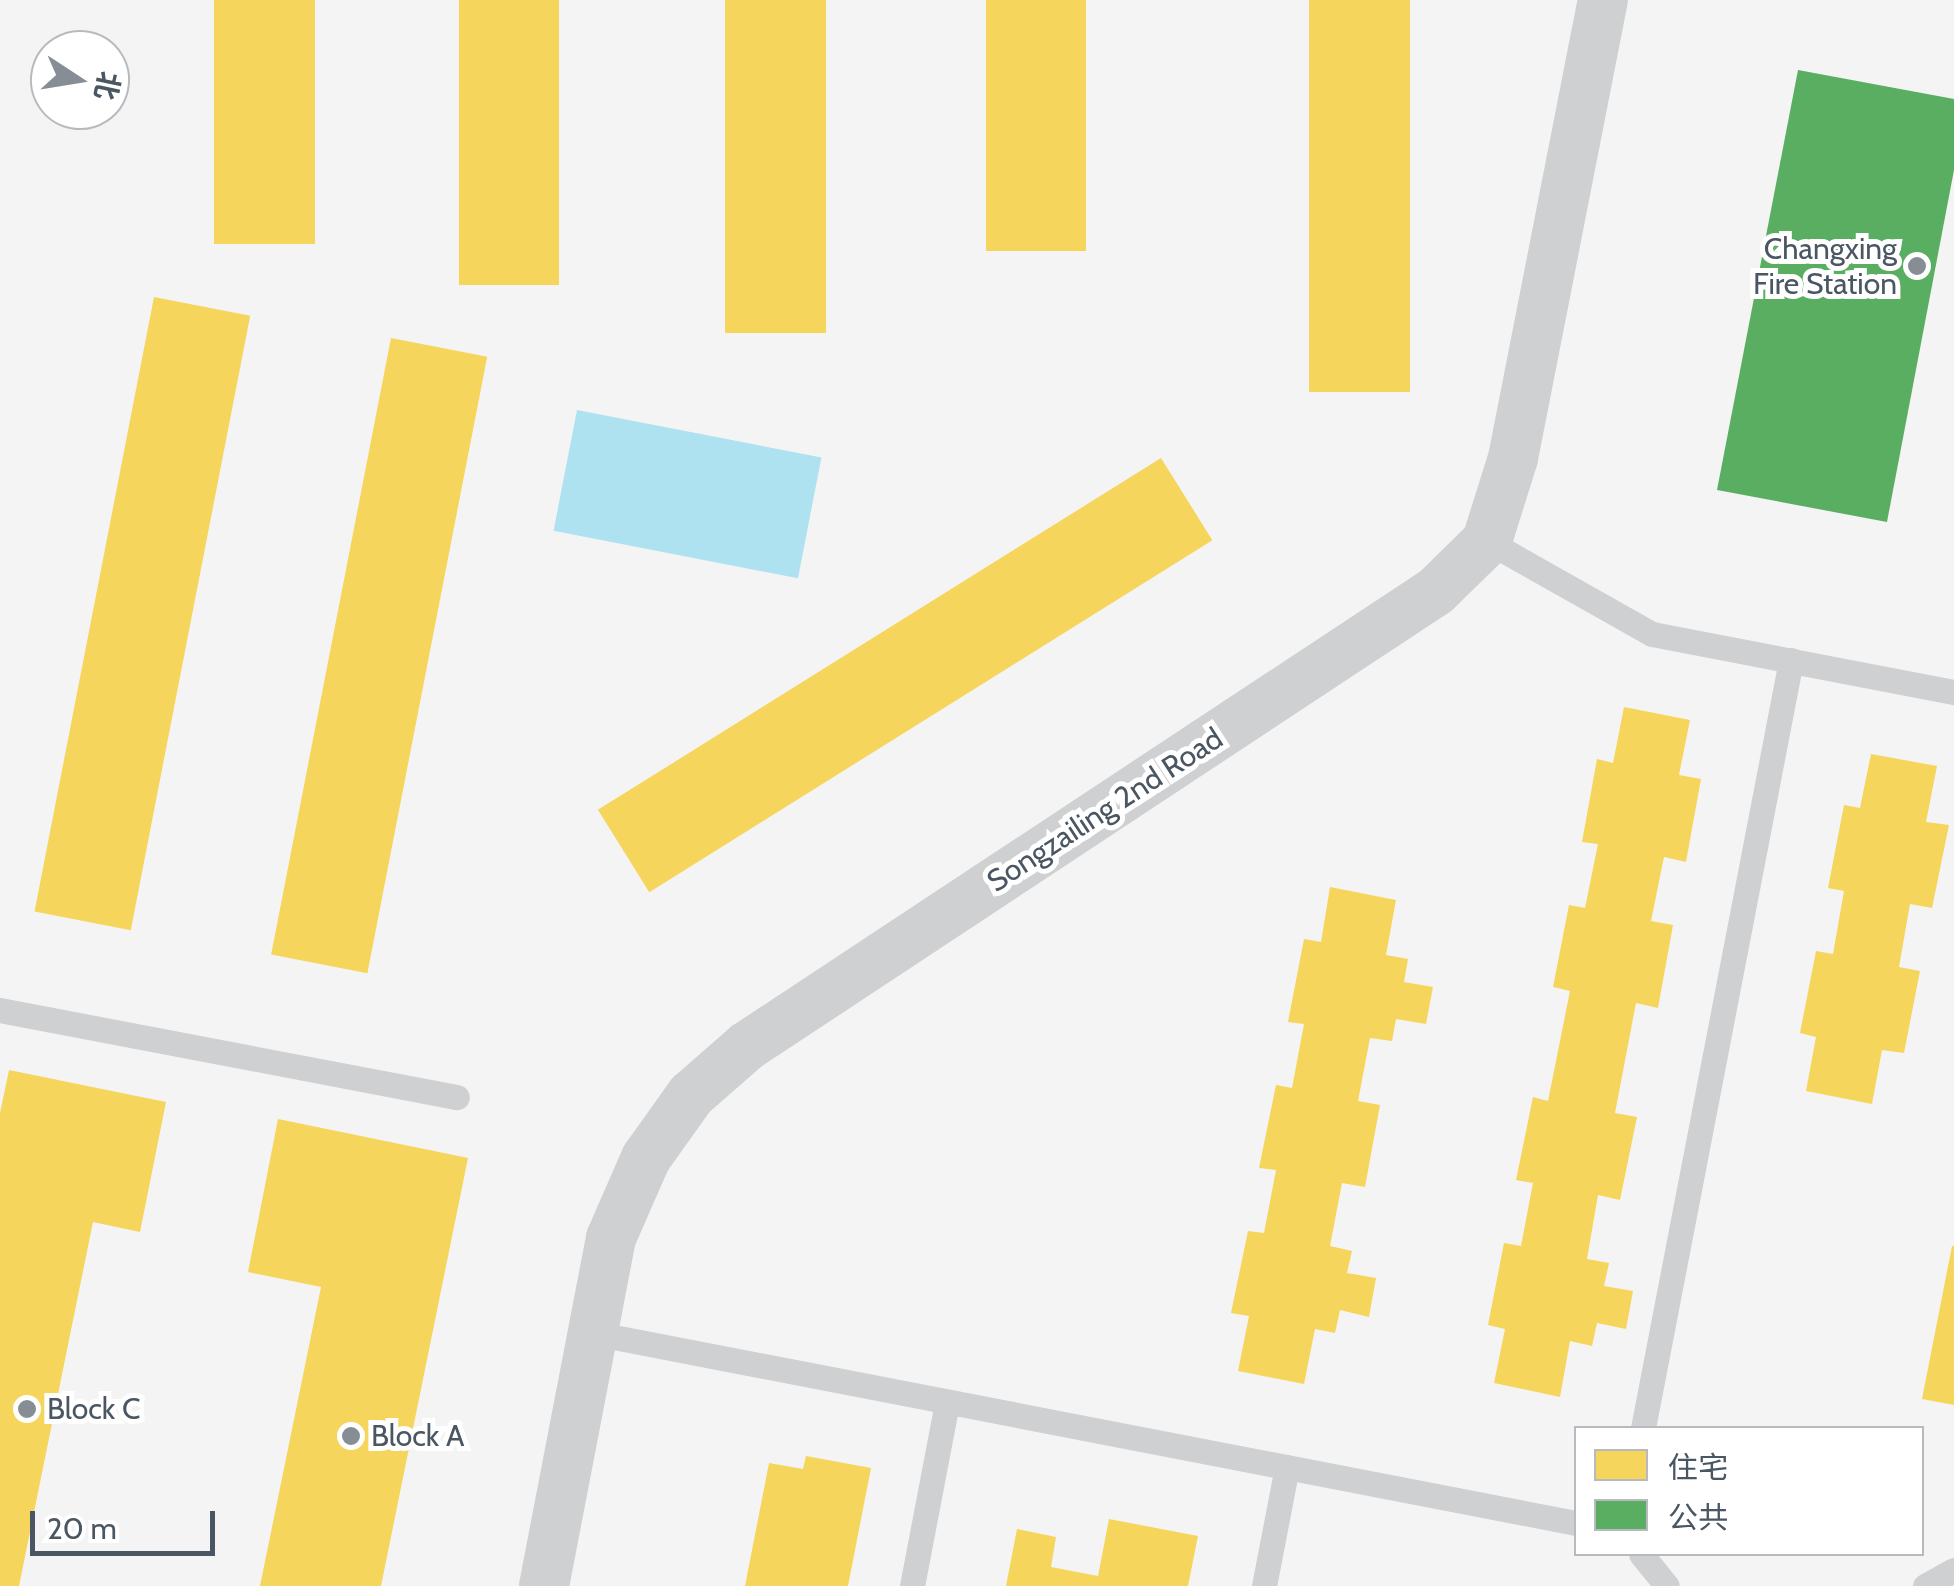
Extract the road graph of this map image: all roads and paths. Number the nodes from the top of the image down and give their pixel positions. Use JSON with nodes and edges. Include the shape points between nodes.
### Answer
{"nodes":[{"id":1,"x":1603,"y":0,"type":"edge"},
{"id":2,"x":1487,"y":541,"type":"junction"},
{"id":3,"x":1791,"y":660,"type":"junction"},
{"id":4,"x":1954,"y":692,"type":"edge"},
{"id":5,"x":0,"y":1010,"type":"edge"},
{"id":6,"x":457,"y":1096,"type":"dead end"},
{"id":7,"x":593,"y":1333,"type":"junction"},
{"id":8,"x":947,"y":1402,"type":"junction"},
{"id":9,"x":1643,"y":1426,"type":"edge"},
{"id":10,"x":1287,"y":1467,"type":"junction"},
{"id":11,"x":1574,"y":1523,"type":"edge"},
{"id":12,"x":1643,"y":1556,"type":"edge"},
{"id":13,"x":1954,"y":1570,"type":"edge"},
{"id":14,"x":544,"y":1586,"type":"edge"},
{"id":15,"x":912,"y":1586,"type":"edge"},
{"id":16,"x":1264,"y":1586,"type":"edge"},
{"id":17,"x":1667,"y":1586,"type":"edge"},
{"id":18,"x":1926,"y":1586,"type":"edge"}],
"edges":[{"from":1,"to":2,"type":"street","name":"Songzailing 2nd Road","via":[[1513,458]]},
{"from":2,"to":3,"type":"lane","via":[[1652,634]]},
{"from":2,"to":7,"type":"street","name":"Songzailing 2nd Road","via":[[1436,591],[747,1046],[690,1095],[646,1158],[611,1238]]},
{"from":3,"to":4,"type":"lane"},
{"from":3,"to":9,"type":"lane"},
{"from":5,"to":6,"type":"lane"},
{"from":7,"to":8,"type":"lane"},
{"from":7,"to":14,"type":"street","name":"Songzailing 2nd Road"},
{"from":8,"to":10,"type":"lane"},
{"from":8,"to":15,"type":"lane"},
{"from":10,"to":11,"type":"lane"},
{"from":10,"to":16,"type":"lane"},
{"from":12,"to":17,"type":"lane"},
{"from":13,"to":18,"type":"lane"}]}
